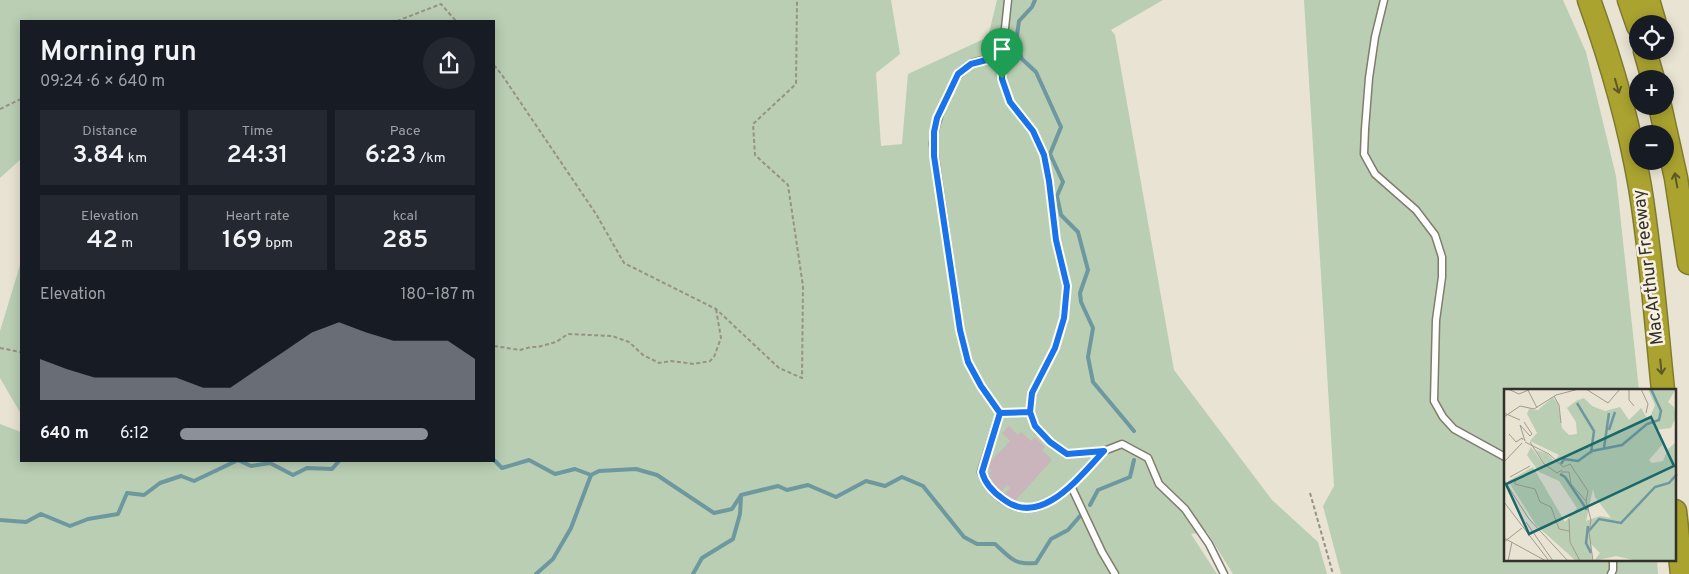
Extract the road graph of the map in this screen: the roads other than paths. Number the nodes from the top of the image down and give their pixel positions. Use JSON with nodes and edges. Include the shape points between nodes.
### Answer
{"nodes":[{"id":1,"x":1008,"y":0,"type":"edge"},
{"id":2,"x":1384,"y":0,"type":"edge"},
{"id":3,"x":1583,"y":0,"type":"edge"},
{"id":4,"x":1590,"y":0,"type":"edge"},
{"id":5,"x":1629,"y":0,"type":"edge"},
{"id":6,"x":1648,"y":0,"type":"edge"},
{"id":7,"x":1634,"y":15,"type":"edge"},
{"id":8,"x":1652,"y":15,"type":"edge"},
{"id":9,"x":1604,"y":40,"type":"junction"},
{"id":10,"x":1002,"y":56,"type":"junction"},
{"id":11,"x":1674,"y":168,"type":"edge"},
{"id":12,"x":1689,"y":262,"type":"edge"},
{"id":13,"x":1663,"y":389,"type":"edge"},
{"id":14,"x":1030,"y":412,"type":"junction"},
{"id":15,"x":1000,"y":413,"type":"junction"},
{"id":16,"x":1104,"y":451,"type":"junction"},
{"id":17,"x":1504,"y":456,"type":"edge"},
{"id":18,"x":1071,"y":486,"type":"junction"},
{"id":19,"x":1676,"y":520,"type":"edge"},
{"id":20,"x":1115,"y":574,"type":"edge"},
{"id":21,"x":1224,"y":574,"type":"edge"},
{"id":22,"x":1682,"y":574,"type":"edge"}],
"edges":[{"from":1,"to":10,"type":"lane"},
{"from":2,"to":17,"type":"lane","via":[[1369,78],[1364,154],[1376,174],[1416,210],[1434,235],[1442,257],[1434,401],[1454,429]]},
{"from":3,"to":9,"type":"highway"},
{"from":4,"to":9,"type":"highway","name":"MacArthur Freeway"},
{"from":5,"to":7,"type":"highway"},
{"from":6,"to":8,"type":"highway"},
{"from":9,"to":13,"type":"highway","name":"MacArthur Freeway","one_way":true,"via":[[1619,90],[1640,187]]},
{"from":10,"to":14,"type":"lane","via":[[1002,79],[1010,102],[1033,131],[1044,155],[1056,240],[1067,286],[1064,318],[1055,348],[1032,393]]},
{"from":10,"to":15,"type":"lane","via":[[971,64],[958,74],[937,118],[933,144],[960,330],[968,362]]},
{"from":12,"to":11,"type":"highway","one_way":true},
{"from":14,"to":15,"type":"lane"},
{"from":14,"to":16,"type":"lane","via":[[1035,426],[1067,454]]},
{"from":15,"to":18,"type":"lane","via":[[982,472],[985,482],[996,494],[1016,507],[1032,509],[1044,505]]},
{"from":16,"to":18,"type":"lane"},
{"from":16,"to":21,"type":"lane","via":[[1122,444],[1148,458],[1158,484],[1185,509]]},
{"from":18,"to":20,"type":"lane"},
{"from":19,"to":22,"type":"highway"}]}
